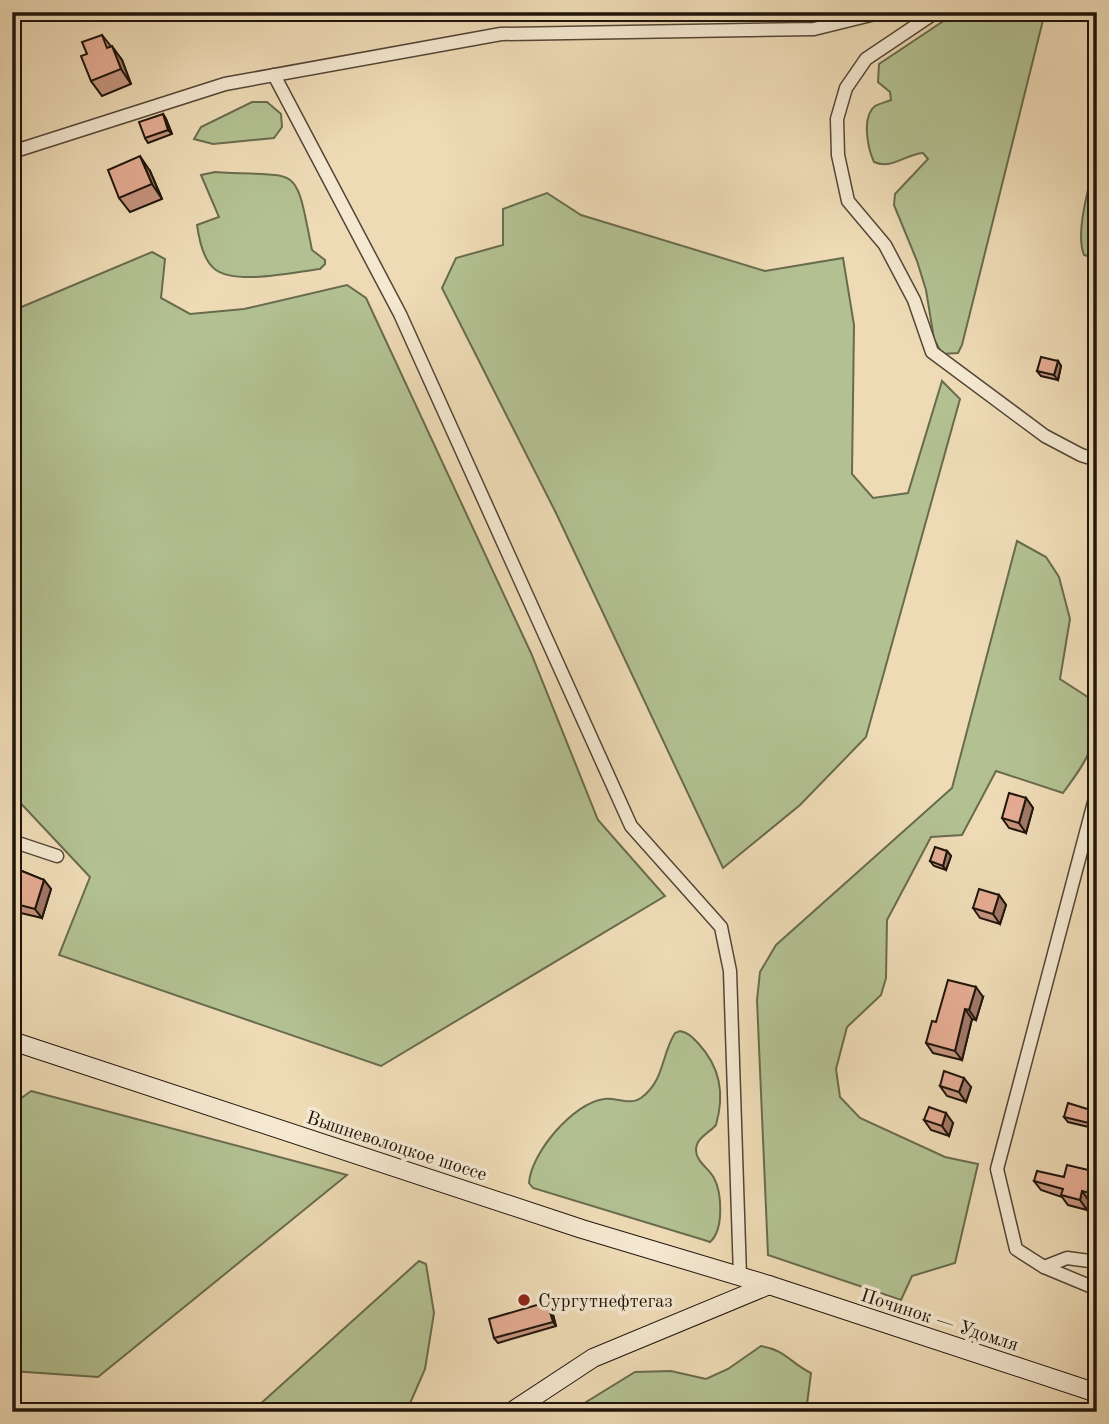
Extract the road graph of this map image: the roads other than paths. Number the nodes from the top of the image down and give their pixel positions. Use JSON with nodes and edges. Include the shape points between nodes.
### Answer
{"nodes":[{"id":1,"x":883,"y":12,"type":"edge"},
{"id":2,"x":936,"y":12,"type":"edge"},
{"id":3,"x":274,"y":75,"type":"junction"},
{"id":4,"x":12,"y":152,"type":"edge"},
{"id":5,"x":1097,"y":460,"type":"edge"},
{"id":6,"x":1097,"y":791,"type":"edge"},
{"id":7,"x":12,"y":841,"type":"edge"},
{"id":8,"x":57,"y":856,"type":"dead end"},
{"id":9,"x":12,"y":1041,"type":"edge"},
{"id":10,"x":1097,"y":1262,"type":"edge"},
{"id":11,"x":1044,"y":1267,"type":"junction"},
{"id":12,"x":740,"y":1276,"type":"junction"},
{"id":13,"x":769,"y":1285,"type":"junction"},
{"id":14,"x":1097,"y":1289,"type":"edge"},
{"id":15,"x":1097,"y":1393,"type":"edge"},
{"id":16,"x":511,"y":1412,"type":"edge"}],
"edges":[{"from":1,"to":3,"type":"street","via":[[814,29],[501,34]]},
{"from":2,"to":5,"type":"street","via":[[866,59],[846,88],[837,119],[838,155],[848,201],[885,245],[914,300],[932,352],[1045,436]]},
{"from":3,"to":4,"type":"street","via":[[225,84]]},
{"from":3,"to":12,"type":"street","via":[[400,314],[631,826],[721,927],[730,971]]},
{"from":6,"to":11,"type":"street","via":[[998,1169],[1016,1249]]},
{"from":7,"to":8,"type":"street"},
{"from":9,"to":12,"type":"main road","name":"Вышневолоцкое шоссе","via":[[582,1229]]},
{"from":10,"to":11,"type":"street","via":[[1067,1258]]},
{"from":11,"to":14,"type":"street"},
{"from":12,"to":13,"type":"main road","name":"Вышневолоцкое шоссе"},
{"from":13,"to":15,"type":"main road","name":"Починок — Удомля"},
{"from":13,"to":16,"type":"main road","via":[[593,1358]]}]}
